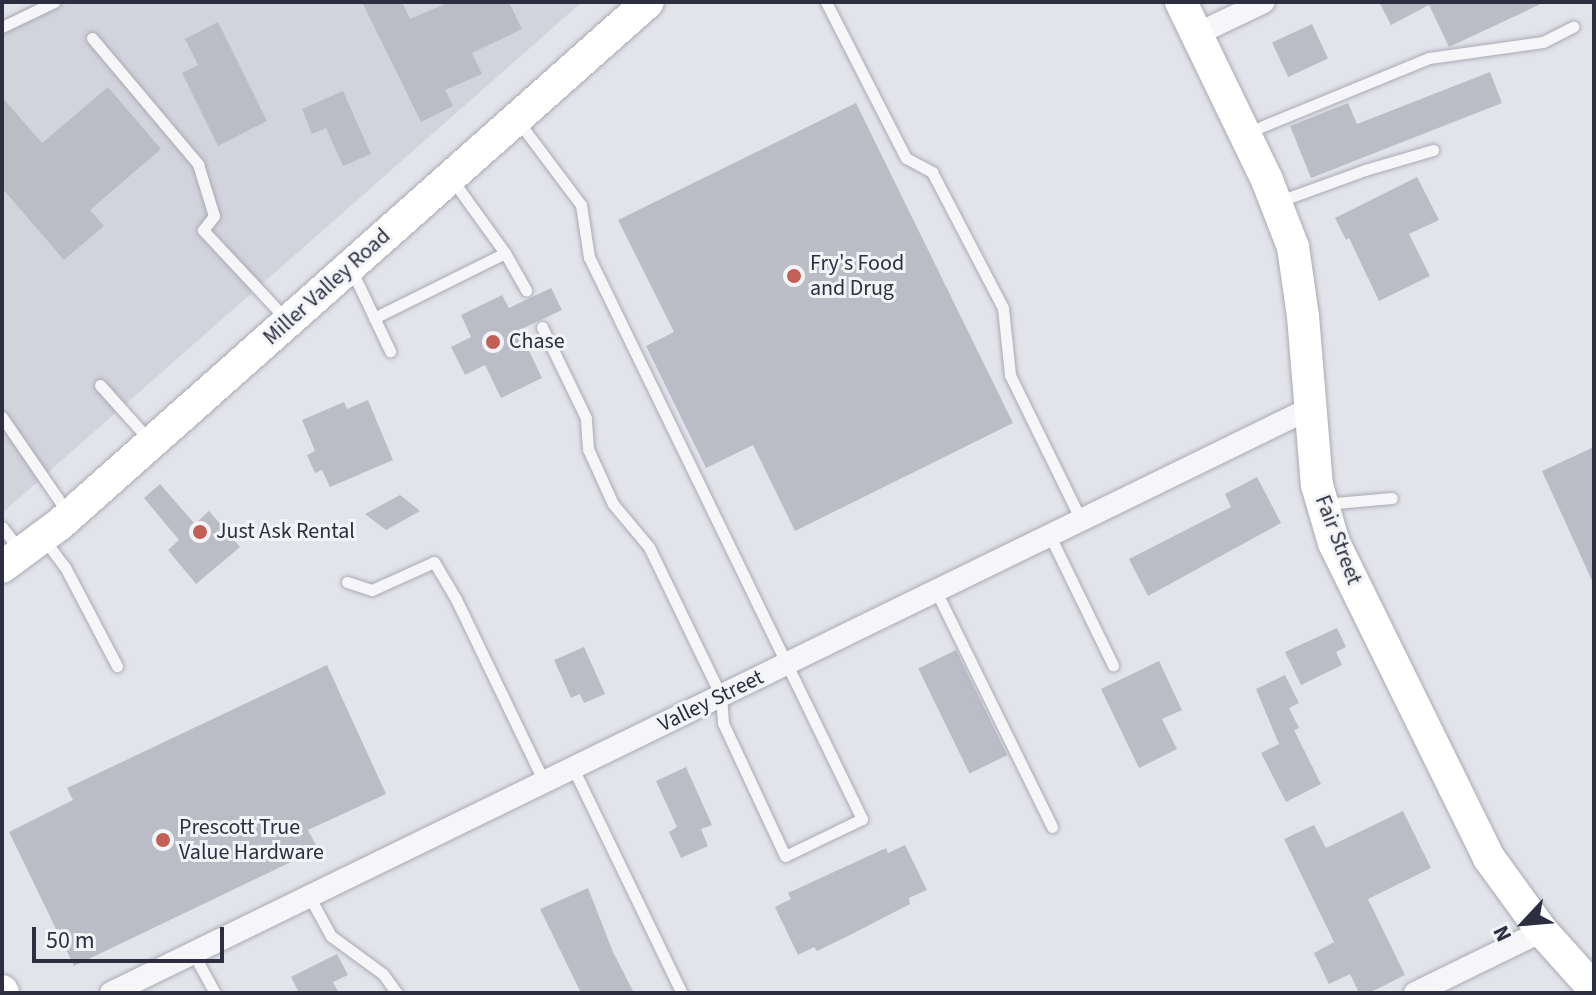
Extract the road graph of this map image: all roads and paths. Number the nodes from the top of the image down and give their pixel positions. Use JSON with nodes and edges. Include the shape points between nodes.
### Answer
{"nodes":[{"id":1,"x":54,"y":2,"type":"edge"},
{"id":2,"x":648,"y":2,"type":"edge"},
{"id":3,"x":826,"y":2,"type":"edge"},
{"id":4,"x":1181,"y":2,"type":"edge"},
{"id":5,"x":1264,"y":2,"type":"edge"},
{"id":6,"x":2,"y":27,"type":"edge"},
{"id":7,"x":1573,"y":27,"type":"dead end"},
{"id":8,"x":1197,"y":34,"type":"junction"},
{"id":9,"x":92,"y":38,"type":"dead end"},
{"id":10,"x":516,"y":119,"type":"junction"},
{"id":11,"x":1245,"y":134,"type":"junction"},
{"id":12,"x":1433,"y":150,"type":"dead end"},
{"id":13,"x":450,"y":177,"type":"junction"},
{"id":14,"x":1276,"y":202,"type":"junction"},
{"id":15,"x":505,"y":253,"type":"junction"},
{"id":16,"x":350,"y":267,"type":"junction"},
{"id":17,"x":526,"y":290,"type":"dead end"},
{"id":18,"x":374,"y":318,"type":"junction"},
{"id":19,"x":288,"y":322,"type":"junction"},
{"id":20,"x":542,"y":327,"type":"dead end"},
{"id":21,"x":390,"y":351,"type":"dead end"},
{"id":22,"x":100,"y":385,"type":"dead end"},
{"id":23,"x":1311,"y":408,"type":"junction"},
{"id":24,"x":2,"y":417,"type":"edge"},
{"id":25,"x":152,"y":443,"type":"junction"},
{"id":26,"x":1392,"y":498,"type":"dead end"},
{"id":27,"x":1322,"y":504,"type":"junction"},
{"id":28,"x":70,"y":516,"type":"junction"},
{"id":29,"x":1081,"y":520,"type":"junction"},
{"id":30,"x":2,"y":527,"type":"edge"},
{"id":31,"x":1050,"y":536,"type":"junction"},
{"id":32,"x":22,"y":553,"type":"edge"},
{"id":33,"x":347,"y":582,"type":"dead end"},
{"id":34,"x":936,"y":591,"type":"junction"},
{"id":35,"x":788,"y":663,"type":"junction"},
{"id":36,"x":1113,"y":665,"type":"dead end"},
{"id":37,"x":117,"y":666,"type":"dead end"},
{"id":38,"x":721,"y":696,"type":"junction"},
{"id":39,"x":573,"y":768,"type":"junction"},
{"id":40,"x":544,"y":782,"type":"junction"},
{"id":41,"x":1052,"y":827,"type":"dead end"},
{"id":42,"x":309,"y":896,"type":"junction"},
{"id":43,"x":1542,"y":931,"type":"junction"},
{"id":44,"x":193,"y":953,"type":"junction"},
{"id":45,"x":1438,"y":988,"type":"edge"},
{"id":46,"x":1594,"y":989,"type":"edge"},
{"id":47,"x":111,"y":993,"type":"edge"},
{"id":48,"x":215,"y":993,"type":"edge"},
{"id":49,"x":397,"y":993,"type":"edge"},
{"id":50,"x":682,"y":993,"type":"edge"},
{"id":51,"x":1415,"y":993,"type":"edge"}],
"edges":[{"from":1,"to":6,"type":"lane"},
{"from":2,"to":10,"type":"street","name":"Miller Valley Road"},
{"from":3,"to":29,"type":"lane","via":[[906,158],[932,172],[1003,308],[1010,375]]},
{"from":4,"to":8,"type":"street","name":"Fair Street"},
{"from":5,"to":8,"type":"street"},
{"from":7,"to":11,"type":"lane","via":[[1543,42],[1429,58]]},
{"from":8,"to":11,"type":"street","name":"Fair Street"},
{"from":9,"to":19,"type":"lane","via":[[198,164],[214,216],[203,230]]},
{"from":10,"to":13,"type":"street","name":"Miller Valley Road"},
{"from":10,"to":35,"type":"lane","via":[[581,205],[589,257]]},
{"from":11,"to":14,"type":"street","name":"Fair Street"},
{"from":12,"to":14,"type":"lane"},
{"from":13,"to":15,"type":"lane"},
{"from":13,"to":16,"type":"street","name":"Miller Valley Road"},
{"from":14,"to":23,"type":"street","name":"Fair Street","via":[[1293,247]]},
{"from":15,"to":17,"type":"lane"},
{"from":15,"to":18,"type":"lane"},
{"from":16,"to":18,"type":"lane"},
{"from":16,"to":19,"type":"street","name":"Miller Valley Road"},
{"from":18,"to":21,"type":"lane"},
{"from":19,"to":25,"type":"street","name":"Miller Valley Road"},
{"from":20,"to":38,"type":"lane","via":[[586,418],[588,449],[613,504],[649,547]]},
{"from":22,"to":25,"type":"lane"},
{"from":23,"to":27,"type":"street","name":"Fair Street"},
{"from":23,"to":29,"type":"street","name":"Valley Street"},
{"from":24,"to":28,"type":"lane"},
{"from":25,"to":28,"type":"street","name":"Miller Valley Road"},
{"from":26,"to":27,"type":"lane"},
{"from":27,"to":43,"type":"street","name":"Fair Street","via":[[1334,543],[1489,858]]},
{"from":28,"to":32,"type":"street","name":"Miller Valley Road"},
{"from":29,"to":31,"type":"street","name":"Valley Street"},
{"from":30,"to":32,"type":"lane"},
{"from":31,"to":34,"type":"street","name":"Valley Street"},
{"from":31,"to":36,"type":"lane"},
{"from":32,"to":37,"type":"lane","via":[[65,567]]},
{"from":33,"to":40,"type":"lane","via":[[372,590],[434,562]]},
{"from":34,"to":35,"type":"street","name":"Valley Street"},
{"from":34,"to":41,"type":"lane"},
{"from":35,"to":38,"type":"street","name":"Valley Street"},
{"from":35,"to":38,"type":"lane","via":[[862,819],[785,856],[723,723]]},
{"from":38,"to":39,"type":"street","name":"Valley Street"},
{"from":39,"to":40,"type":"street","name":"Valley Street"},
{"from":39,"to":50,"type":"lane"},
{"from":40,"to":42,"type":"street","name":"Valley Street"},
{"from":42,"to":44,"type":"street","name":"Valley Street"},
{"from":42,"to":49,"type":"lane","via":[[331,936],[383,974]]},
{"from":43,"to":45,"type":"street"},
{"from":43,"to":46,"type":"street","name":"Fair Street"},
{"from":44,"to":47,"type":"street","name":"Valley Street"},
{"from":44,"to":48,"type":"lane"},
{"from":45,"to":51,"type":"street"}]}
